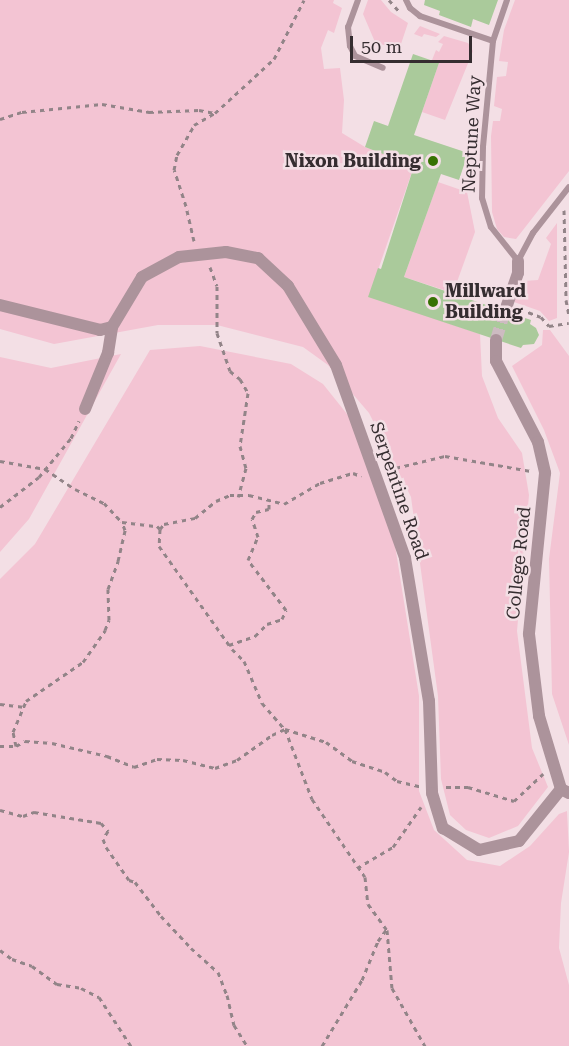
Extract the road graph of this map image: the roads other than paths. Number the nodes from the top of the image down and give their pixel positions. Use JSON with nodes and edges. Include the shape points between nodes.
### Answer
{"nodes":[{"id":1,"x":358,"y":0,"type":"edge"},
{"id":2,"x":405,"y":0,"type":"edge"},
{"id":3,"x":507,"y":0,"type":"edge"},
{"id":4,"x":493,"y":41,"type":"junction"},
{"id":5,"x":383,"y":68,"type":"dead end"},
{"id":6,"x":569,"y":187,"type":"edge"},
{"id":7,"x":518,"y":261,"type":"junction"},
{"id":8,"x":0,"y":305,"type":"edge"},
{"id":9,"x":506,"y":308,"type":"tunnel mouth"},
{"id":10,"x":112,"y":327,"type":"junction"},
{"id":11,"x":496,"y":340,"type":"tunnel mouth"},
{"id":12,"x":85,"y":409,"type":"road end"},
{"id":13,"x":565,"y":791,"type":"edge"}],
"edges":[{"from":1,"to":5,"type":"lane","via":[[348,27],[350,46],[355,56]]},
{"from":2,"to":4,"type":"lane","via":[[420,16]]},
{"from":3,"to":4,"type":"lane","name":"Neptune Way"},
{"from":4,"to":7,"type":"lane","name":"Neptune Way","via":[[483,147],[483,198],[491,227]]},
{"from":6,"to":7,"type":"lane","via":[[533,233]]},
{"from":7,"to":9,"type":"street","via":[[519,273]]},
{"from":8,"to":10,"type":"street","via":[[100,330]]},
{"from":10,"to":12,"type":"street","name":"Serpentine Road","via":[[108,353]]},
{"from":10,"to":13,"type":"street","name":"Serpentine Road","via":[[142,277],[179,257],[226,252],[258,258],[288,286],[336,365],[405,558],[429,700],[432,789],[443,828],[479,850],[519,842]]},
{"from":11,"to":13,"type":"street","name":"College Road","via":[[496,361],[538,442],[545,473],[529,634],[538,716]]}]}
